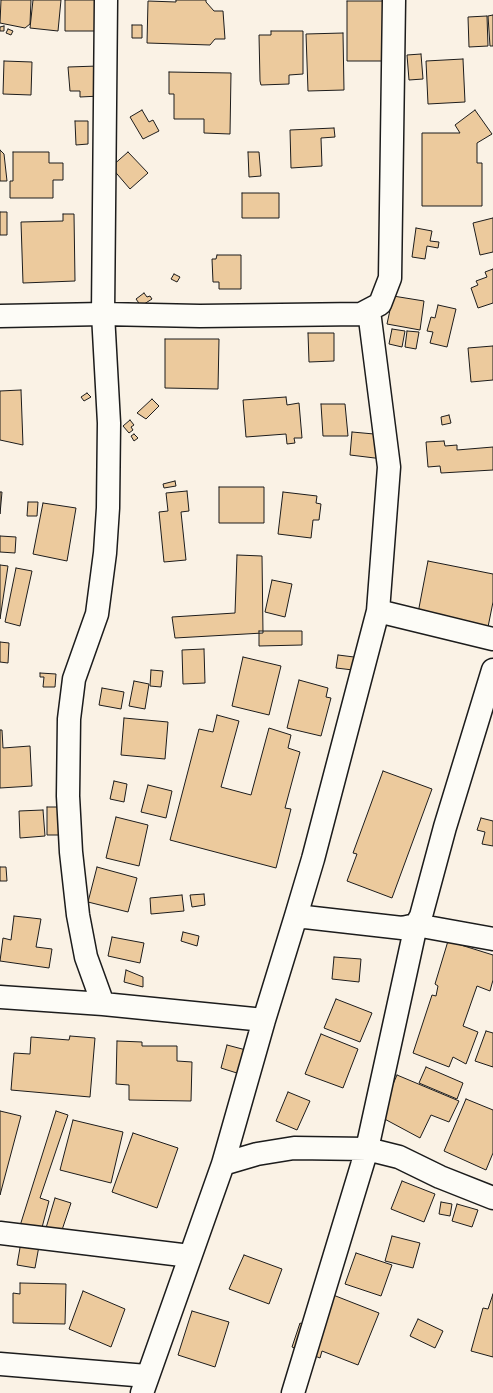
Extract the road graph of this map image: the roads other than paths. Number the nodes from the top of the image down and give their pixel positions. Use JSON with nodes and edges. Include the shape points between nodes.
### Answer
{"nodes":[{"id":1,"x":106,"y":0,"type":"edge"},
{"id":2,"x":394,"y":0,"type":"edge"},
{"id":3,"x":103,"y":314,"type":"junction"},
{"id":4,"x":361,"y":314,"type":"junction"},
{"id":5,"x":0,"y":316,"type":"edge"},
{"id":6,"x":378,"y":611,"type":"junction"},
{"id":7,"x":493,"y":639,"type":"edge"},
{"id":8,"x":493,"y":670,"type":"edge"},
{"id":9,"x":296,"y":916,"type":"junction"},
{"id":10,"x":416,"y":925,"type":"junction"},
{"id":11,"x":493,"y":939,"type":"edge"},
{"id":12,"x":0,"y":997,"type":"edge"},
{"id":13,"x":103,"y":1004,"type":"junction"},
{"id":14,"x":264,"y":1020,"type":"junction"},
{"id":15,"x":367,"y":1149,"type":"junction"},
{"id":16,"x":224,"y":1164,"type":"junction"},
{"id":17,"x":493,"y":1198,"type":"edge"},
{"id":18,"x":0,"y":1233,"type":"edge"},
{"id":19,"x":190,"y":1256,"type":"junction"},
{"id":20,"x":0,"y":1364,"type":"edge"},
{"id":21,"x":144,"y":1385,"type":"edge"},
{"id":22,"x":293,"y":1393,"type":"edge"}],
"edges":[{"from":1,"to":3,"type":"street"},
{"from":2,"to":4,"type":"street","via":[[390,278],[380,304]]},
{"from":3,"to":4,"type":"street"},
{"from":3,"to":5,"type":"street"},
{"from":3,"to":13,"type":"street","via":[[109,422],[108,508],[97,614],[74,679],[69,719],[68,796],[78,914],[86,957]]},
{"from":4,"to":6,"type":"street","via":[[369,311],[389,467]]},
{"from":6,"to":7,"type":"street"},
{"from":6,"to":9,"type":"street"},
{"from":8,"to":10,"type":"street","via":[[421,916]]},
{"from":9,"to":10,"type":"street","via":[[402,928]]},
{"from":9,"to":14,"type":"street"},
{"from":10,"to":11,"type":"street"},
{"from":10,"to":15,"type":"street"},
{"from":12,"to":13,"type":"street"},
{"from":13,"to":14,"type":"street"},
{"from":14,"to":16,"type":"street"},
{"from":15,"to":16,"type":"street","via":[[294,1148],[257,1154]]},
{"from":15,"to":17,"type":"street","via":[[399,1157],[440,1178]]},
{"from":15,"to":22,"type":"street"},
{"from":16,"to":19,"type":"street"},
{"from":18,"to":19,"type":"street"},
{"from":19,"to":21,"type":"street"},
{"from":20,"to":21,"type":"street"}]}
